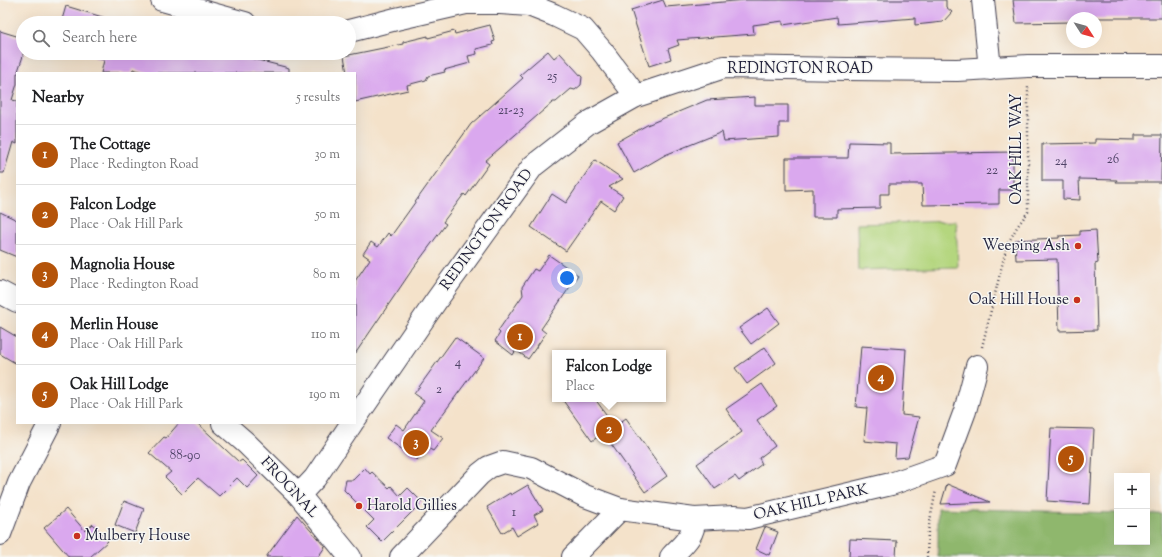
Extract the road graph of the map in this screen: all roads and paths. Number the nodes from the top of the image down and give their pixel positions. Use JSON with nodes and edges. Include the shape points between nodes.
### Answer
{"nodes":[{"id":1,"x":162,"y":0,"type":"edge"},
{"id":2,"x":983,"y":0,"type":"edge"},
{"id":3,"x":220,"y":16,"type":"edge"},
{"id":4,"x":356,"y":29,"type":"edge"},
{"id":5,"x":1028,"y":66,"type":"junction"},
{"id":6,"x":1162,"y":66,"type":"edge"},
{"id":7,"x":990,"y":68,"type":"junction"},
{"id":8,"x":636,"y":96,"type":"junction"},
{"id":9,"x":0,"y":292,"type":"edge"},
{"id":10,"x":16,"y":300,"type":"edge"},
{"id":11,"x":977,"y":366,"type":"joint"},
{"id":12,"x":356,"y":418,"type":"edge"},
{"id":13,"x":49,"y":424,"type":"edge"},
{"id":14,"x":224,"y":424,"type":"edge"},
{"id":15,"x":351,"y":424,"type":"edge"},
{"id":16,"x":945,"y":465,"type":"junction"},
{"id":17,"x":299,"y":495,"type":"junction"},
{"id":18,"x":620,"y":509,"type":"junction"},
{"id":19,"x":694,"y":519,"type":"junction"},
{"id":20,"x":0,"y":534,"type":"edge"},
{"id":21,"x":350,"y":557,"type":"edge"},
{"id":22,"x":401,"y":557,"type":"edge"},
{"id":23,"x":573,"y":557,"type":"edge"},
{"id":24,"x":671,"y":557,"type":"edge"},
{"id":25,"x":927,"y":557,"type":"edge"}],
"edges":[{"from":1,"to":3,"type":"street"},
{"from":2,"to":7,"type":"street"},
{"from":4,"to":8,"type":"street","via":[[466,3],[500,2],[529,5],[583,29]]},
{"from":5,"to":6,"type":"street","name":"REDINGTON ROAD"},
{"from":5,"to":7,"type":"street","name":"REDINGTON ROAD"},
{"from":5,"to":11,"type":"path","name":"OAK HILL WAY","via":[[1028,212],[1007,245]]},
{"from":7,"to":8,"type":"street","name":"REDINGTON ROAD","via":[[724,67]]},
{"from":8,"to":12,"type":"street","name":"REDINGTON ROAD","via":[[588,123],[533,166]]},
{"from":9,"to":10,"type":"street"},
{"from":11,"to":16,"type":"street","via":[[965,411]]},
{"from":13,"to":20,"type":"street","via":[[19,483]]},
{"from":14,"to":17,"type":"street","name":"FROGNAL"},
{"from":15,"to":17,"type":"street","via":[[315,478]]},
{"from":16,"to":19,"type":"street","name":"OAK HILL PARK","via":[[891,484],[748,518]]},
{"from":16,"to":25,"type":"path","via":[[934,495]]},
{"from":17,"to":21,"type":"street","name":"FROGNAL"},
{"from":18,"to":19,"type":"street","name":"OAK HILL PARK"},
{"from":18,"to":22,"type":"street","name":"OAK HILL PARK","via":[[584,496],[531,468],[503,462],[489,467],[480,474]]},
{"from":18,"to":23,"type":"street"},
{"from":19,"to":24,"type":"street","via":[[692,534]]}]}
